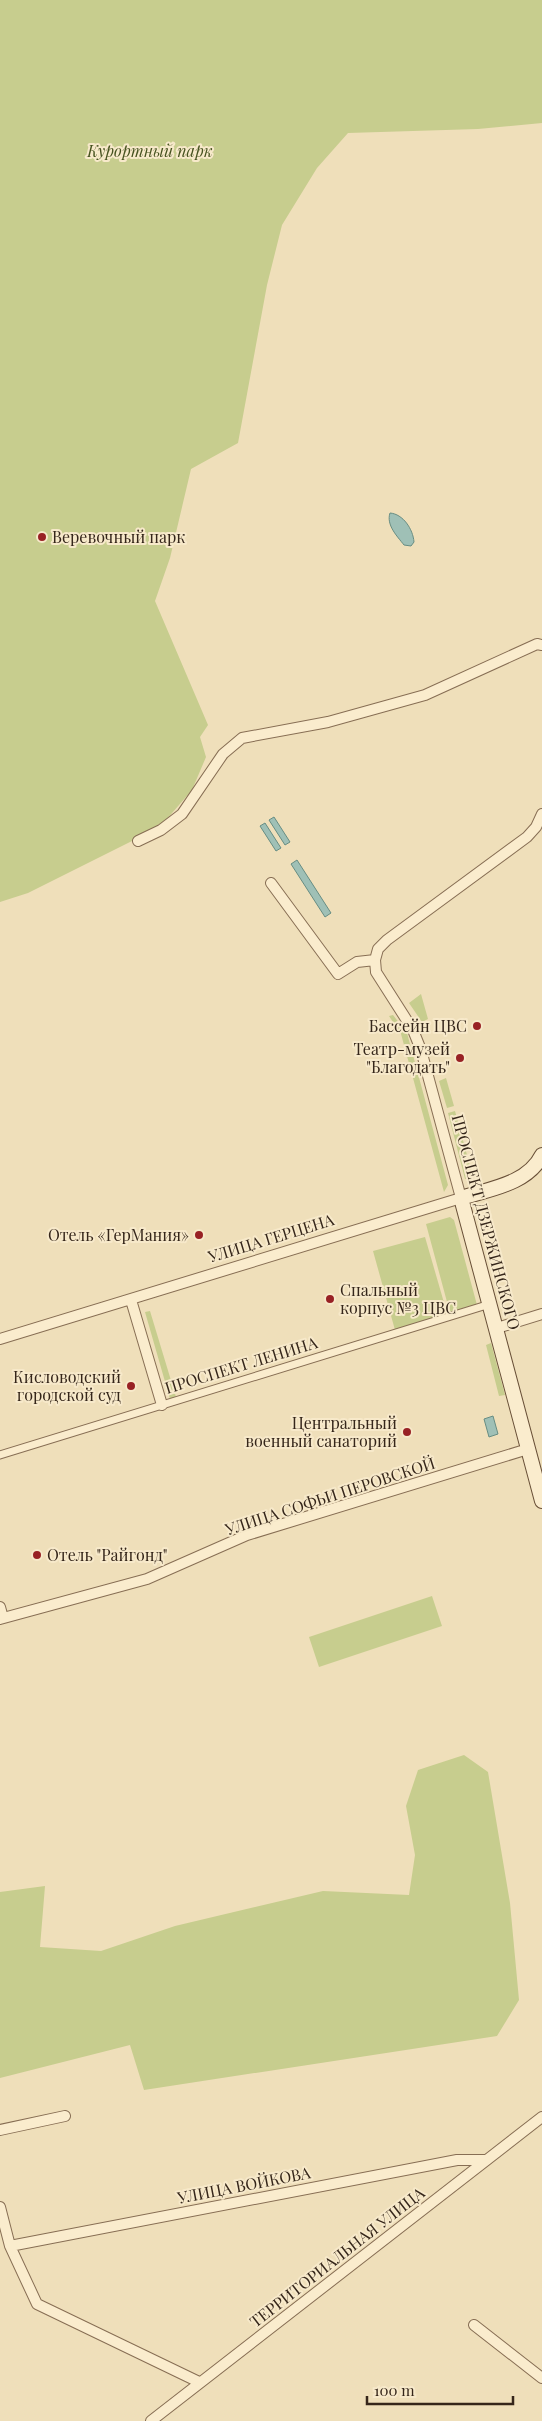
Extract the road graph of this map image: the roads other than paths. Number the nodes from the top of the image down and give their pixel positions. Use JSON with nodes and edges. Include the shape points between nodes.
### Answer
{"nodes":[{"id":1,"x":542,"y":645,"type":"edge"},
{"id":2,"x":542,"y":814,"type":"edge"},
{"id":3,"x":138,"y":841,"type":"dead end"},
{"id":4,"x":271,"y":883,"type":"dead end"},
{"id":5,"x":375,"y":960,"type":"junction"},
{"id":6,"x":542,"y":1155,"type":"edge"},
{"id":7,"x":461,"y":1198,"type":"junction"},
{"id":8,"x":131,"y":1300,"type":"junction"},
{"id":9,"x":490,"y":1304,"type":"junction"},
{"id":10,"x":542,"y":1314,"type":"edge"},
{"id":11,"x":497,"y":1328,"type":"junction"},
{"id":12,"x":0,"y":1339,"type":"edge"},
{"id":13,"x":162,"y":1405,"type":"junction"},
{"id":14,"x":528,"y":1450,"type":"junction"},
{"id":15,"x":0,"y":1455,"type":"edge"},
{"id":16,"x":542,"y":1501,"type":"edge"},
{"id":17,"x":1,"y":1615,"type":"edge"},
{"id":18,"x":65,"y":2116,"type":"dead end"},
{"id":19,"x":542,"y":2117,"type":"edge"},
{"id":20,"x":0,"y":2130,"type":"edge"},
{"id":21,"x":485,"y":2160,"type":"junction"},
{"id":22,"x":0,"y":2206,"type":"edge"},
{"id":23,"x":10,"y":2246,"type":"junction"},
{"id":24,"x":474,"y":2326,"type":"dead end"},
{"id":25,"x":542,"y":2378,"type":"edge"},
{"id":26,"x":199,"y":2382,"type":"junction"},
{"id":27,"x":151,"y":2421,"type":"edge"}],
"edges":[{"from":1,"to":3,"type":"street","via":[[537,644],[425,695],[328,722],[242,738],[223,754],[182,814],[161,830]]},
{"from":2,"to":5,"type":"street","via":[[527,837],[387,940],[378,949]]},
{"from":4,"to":5,"type":"street","via":[[338,974],[357,962]]},
{"from":5,"to":7,"type":"street","name":"ПРОСПЕКТ ДЗЕРЖИНСКОГО","via":[[376,972],[413,1030],[421,1050]]},
{"from":6,"to":7,"type":"main road","name":"УЛИЦА ГЕРЦЕНА","via":[[529,1173],[514,1181]]},
{"from":7,"to":8,"type":"street","name":"УЛИЦА ГЕРЦЕНА"},
{"from":7,"to":9,"type":"main road","name":"ПРОСПЕКТ ДЗЕРЖИНСКОГО"},
{"from":8,"to":12,"type":"street","name":"УЛИЦА ГЕРЦЕНА"},
{"from":8,"to":13,"type":"street"},
{"from":9,"to":11,"type":"main road","name":"ПРОСПЕКТ ДЗЕРЖИНСКОГО"},
{"from":9,"to":13,"type":"street","name":"ПРОСПЕКТ ЛЕНИНА"},
{"from":10,"to":11,"type":"street"},
{"from":11,"to":14,"type":"main road","name":"ПРОСПЕКТ ДЗЕРЖИНСКОГО"},
{"from":13,"to":15,"type":"street","name":"ПРОСПЕКТ ЛЕНИНА"},
{"from":14,"to":16,"type":"main road","name":"ПРОСПЕКТ ДЗЕРЖИНСКОГО"},
{"from":14,"to":17,"type":"street","name":"УЛИЦА СОФЬИ ПЕРОВСКОЙ","via":[[247,1535],[147,1579]]},
{"from":18,"to":20,"type":"street"},
{"from":19,"to":21,"type":"street","name":"ТЕРРИТОРИАЛЬНАЯ УЛИЦА"},
{"from":21,"to":23,"type":"street","name":"УЛИЦА ВОЙКОВА","via":[[456,2160]]},
{"from":21,"to":26,"type":"street","name":"ТЕРРИТОРИАЛЬНАЯ УЛИЦА"},
{"from":22,"to":23,"type":"street"},
{"from":23,"to":26,"type":"street","via":[[37,2304]]},
{"from":24,"to":25,"type":"street"},
{"from":26,"to":27,"type":"street","name":"ТЕРРИТОРИАЛЬНАЯ УЛИЦА"}]}
